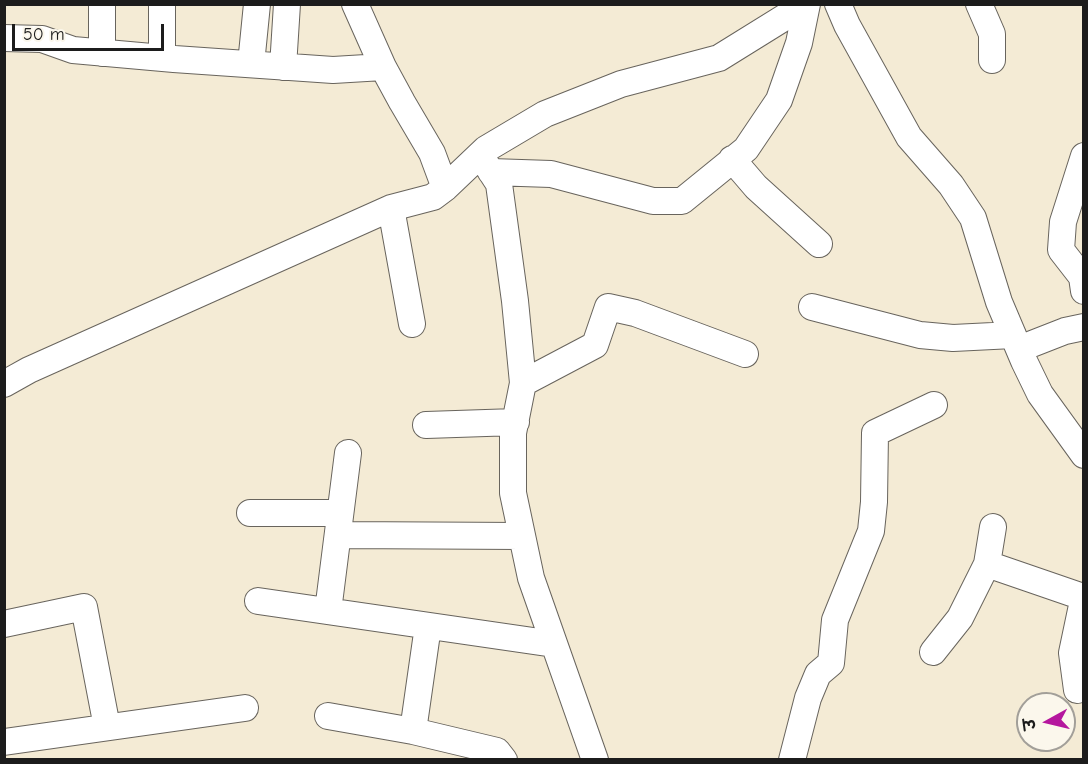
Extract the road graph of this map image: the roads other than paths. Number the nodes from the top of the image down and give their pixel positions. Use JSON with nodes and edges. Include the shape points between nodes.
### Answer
{"nodes":[{"id":1,"x":102,"y":4,"type":"edge"},
{"id":2,"x":162,"y":4,"type":"edge"},
{"id":3,"x":257,"y":4,"type":"edge"},
{"id":4,"x":287,"y":4,"type":"edge"},
{"id":5,"x":355,"y":4,"type":"edge"},
{"id":6,"x":838,"y":4,"type":"edge"},
{"id":7,"x":979,"y":4,"type":"edge"},
{"id":8,"x":799,"y":7,"type":"edge"},
{"id":9,"x":4,"y":38,"type":"edge"},
{"id":10,"x":102,"y":53,"type":"junction"},
{"id":11,"x":162,"y":58,"type":"junction"},
{"id":12,"x":992,"y":60,"type":"dead end"},
{"id":13,"x":251,"y":64,"type":"junction"},
{"id":14,"x":383,"y":66,"type":"junction"},
{"id":15,"x":284,"y":67,"type":"junction"},
{"id":16,"x":1083,"y":156,"type":"edge"},
{"id":17,"x":732,"y":159,"type":"junction"},
{"id":18,"x":485,"y":164,"type":"junction"},
{"id":19,"x":445,"y":188,"type":"junction"},
{"id":20,"x":391,"y":208,"type":"junction"},
{"id":21,"x":819,"y":244,"type":"dead end"},
{"id":22,"x":1083,"y":291,"type":"edge"},
{"id":23,"x":812,"y":306,"type":"dead end"},
{"id":24,"x":412,"y":324,"type":"dead end"},
{"id":25,"x":1083,"y":327,"type":"edge"},
{"id":26,"x":1016,"y":342,"type":"junction"},
{"id":27,"x":745,"y":354,"type":"dead end"},
{"id":28,"x":523,"y":383,"type":"junction"},
{"id":29,"x":4,"y":384,"type":"edge"},
{"id":30,"x":934,"y":405,"type":"dead end"},
{"id":31,"x":516,"y":422,"type":"junction"},
{"id":32,"x":426,"y":424,"type":"dead end"},
{"id":33,"x":348,"y":453,"type":"dead end"},
{"id":34,"x":1083,"y":455,"type":"edge"},
{"id":35,"x":250,"y":513,"type":"dead end"},
{"id":36,"x":339,"y":524,"type":"junction"},
{"id":37,"x":993,"y":527,"type":"dead end"},
{"id":38,"x":522,"y":536,"type":"junction"},
{"id":39,"x":987,"y":564,"type":"junction"},
{"id":40,"x":1083,"y":596,"type":"edge"},
{"id":41,"x":258,"y":600,"type":"dead end"},
{"id":42,"x":328,"y":611,"type":"junction"},
{"id":43,"x":4,"y":624,"type":"edge"},
{"id":44,"x":428,"y":626,"type":"junction"},
{"id":45,"x":554,"y":644,"type":"junction"},
{"id":46,"x":933,"y":652,"type":"dead end"},
{"id":47,"x":1077,"y":690,"type":"dead end"},
{"id":48,"x":245,"y":708,"type":"dead end"},
{"id":49,"x":328,"y":716,"type":"dead end"},
{"id":50,"x":108,"y":728,"type":"junction"},
{"id":51,"x":413,"y":731,"type":"junction"},
{"id":52,"x":4,"y":742,"type":"edge"},
{"id":53,"x":504,"y":759,"type":"edge"},
{"id":54,"x":595,"y":759,"type":"edge"},
{"id":55,"x":792,"y":759,"type":"edge"}],
"edges":[{"from":1,"to":10,"type":"street"},
{"from":2,"to":11,"type":"street"},
{"from":3,"to":13,"type":"street"},
{"from":4,"to":15,"type":"street"},
{"from":5,"to":14,"type":"street"},
{"from":6,"to":26,"type":"street","via":[[909,137],[951,185],[973,218]]},
{"from":7,"to":12,"type":"street","via":[[992,34]]},
{"from":8,"to":17,"type":"street","via":[[799,43],[779,100],[746,149]]},
{"from":8,"to":18,"type":"street","via":[[719,58],[621,84],[545,114],[486,149]]},
{"from":9,"to":10,"type":"street","via":[[42,39],[73,50]]},
{"from":10,"to":11,"type":"street"},
{"from":11,"to":13,"type":"street"},
{"from":13,"to":15,"type":"street"},
{"from":14,"to":15,"type":"street","via":[[333,70]]},
{"from":14,"to":19,"type":"street","via":[[432,153]]},
{"from":16,"to":22,"type":"street","via":[[1063,222],[1061,250],[1082,277]]},
{"from":17,"to":18,"type":"street","via":[[681,201],[653,201],[550,174]]},
{"from":17,"to":21,"type":"street","via":[[756,187]]},
{"from":18,"to":19,"type":"street"},
{"from":18,"to":28,"type":"street","via":[[498,184]]},
{"from":19,"to":20,"type":"street","via":[[433,197]]},
{"from":20,"to":24,"type":"street"},
{"from":20,"to":29,"type":"street"},
{"from":23,"to":26,"type":"street","via":[[920,335]]},
{"from":25,"to":26,"type":"street"},
{"from":26,"to":34,"type":"street","via":[[1040,394]]},
{"from":27,"to":28,"type":"street","via":[[635,313],[608,307],[595,345]]},
{"from":28,"to":31,"type":"street"},
{"from":30,"to":55,"type":"street","via":[[875,433],[871,531],[835,620],[831,663],[818,674],[808,698]]},
{"from":31,"to":32,"type":"street"},
{"from":31,"to":38,"type":"street","via":[[513,493]]},
{"from":33,"to":36,"type":"street"},
{"from":35,"to":36,"type":"street"},
{"from":36,"to":38,"type":"street"},
{"from":36,"to":42,"type":"street"},
{"from":37,"to":39,"type":"street"},
{"from":38,"to":45,"type":"street","via":[[531,578]]},
{"from":39,"to":40,"type":"street"},
{"from":39,"to":46,"type":"street","via":[[960,618]]},
{"from":40,"to":47,"type":"street","via":[[1072,653]]},
{"from":41,"to":42,"type":"street"},
{"from":42,"to":44,"type":"street"},
{"from":43,"to":50,"type":"street","via":[[84,607]]},
{"from":44,"to":45,"type":"street"},
{"from":44,"to":51,"type":"street"},
{"from":45,"to":54,"type":"street"},
{"from":48,"to":50,"type":"street"},
{"from":49,"to":51,"type":"street"},
{"from":50,"to":52,"type":"street"},
{"from":51,"to":53,"type":"street","via":[[497,751]]}]}
